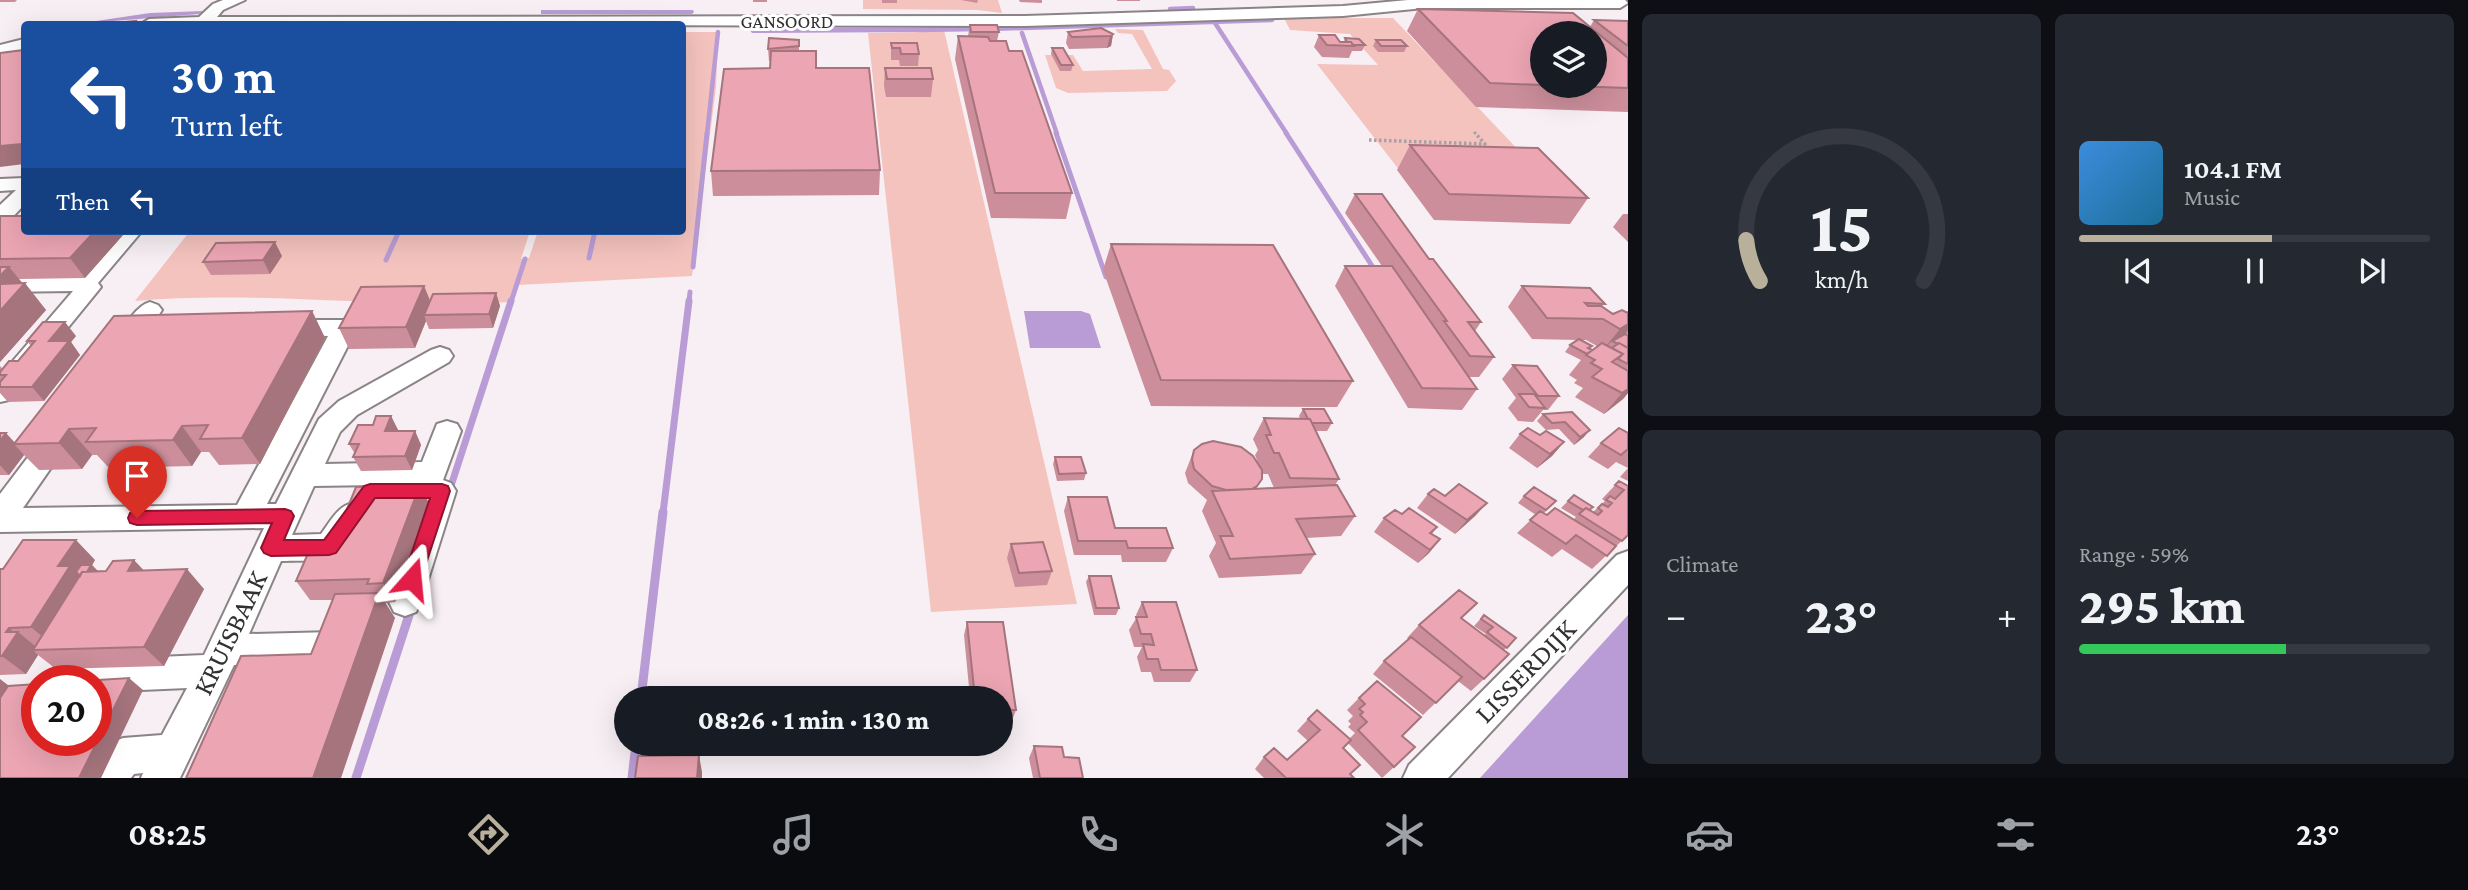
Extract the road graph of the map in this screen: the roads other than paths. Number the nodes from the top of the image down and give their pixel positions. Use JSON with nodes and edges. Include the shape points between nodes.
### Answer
{"nodes":[{"id":1,"x":237,"y":0,"type":"edge"},
{"id":2,"x":461,"y":0,"type":"edge"},
{"id":3,"x":534,"y":0,"type":"edge"},
{"id":4,"x":708,"y":0,"type":"edge"},
{"id":5,"x":736,"y":0,"type":"edge"},
{"id":6,"x":857,"y":0,"type":"edge"},
{"id":7,"x":1622,"y":4,"type":"edge"},
{"id":8,"x":1334,"y":8,"type":"edge"},
{"id":9,"x":299,"y":9,"type":"dead end"},
{"id":10,"x":211,"y":14,"type":"junction"},
{"id":11,"x":447,"y":20,"type":"junction"},
{"id":12,"x":168,"y":21,"type":"edge"},
{"id":13,"x":225,"y":21,"type":"edge"},
{"id":14,"x":285,"y":21,"type":"joint"},
{"id":15,"x":523,"y":21,"type":"junction"},
{"id":16,"x":705,"y":21,"type":"junction"},
{"id":17,"x":734,"y":21,"type":"junction"},
{"id":18,"x":859,"y":21,"type":"junction"},
{"id":19,"x":21,"y":45,"type":"edge"},
{"id":20,"x":0,"y":50,"type":"edge"},
{"id":21,"x":21,"y":184,"type":"edge"},
{"id":22,"x":0,"y":185,"type":"edge"},
{"id":23,"x":21,"y":197,"type":"edge"},
{"id":24,"x":0,"y":218,"type":"edge"},
{"id":25,"x":21,"y":219,"type":"edge"},
{"id":26,"x":127,"y":235,"type":"edge"},
{"id":27,"x":86,"y":282,"type":"junction"},
{"id":28,"x":0,"y":285,"type":"edge"},
{"id":29,"x":150,"y":310,"type":"dead end"},
{"id":30,"x":265,"y":328,"type":"edge"},
{"id":31,"x":440,"y":356,"type":"dead end"},
{"id":32,"x":111,"y":365,"type":"edge"},
{"id":33,"x":0,"y":393,"type":"edge"},
{"id":34,"x":71,"y":419,"type":"edge"},
{"id":35,"x":447,"y":431,"type":"dead end"},
{"id":36,"x":305,"y":475,"type":"junction"},
{"id":37,"x":246,"y":516,"type":"junction"},
{"id":38,"x":285,"y":516,"type":"junction"},
{"id":39,"x":0,"y":519,"type":"edge"},
{"id":40,"x":271,"y":548,"type":"junction"},
{"id":41,"x":1628,"y":565,"type":"edge"},
{"id":42,"x":405,"y":602,"type":"dead end"},
{"id":43,"x":332,"y":647,"type":"edge"},
{"id":44,"x":218,"y":660,"type":"junction"},
{"id":45,"x":112,"y":672,"type":"edge"},
{"id":46,"x":165,"y":765,"type":"edge"},
{"id":47,"x":111,"y":778,"type":"edge"},
{"id":48,"x":1422,"y":778,"type":"edge"}],
"edges":[{"from":1,"to":10,"type":"street"},
{"from":2,"to":11,"type":"street"},
{"from":3,"to":15,"type":"street"},
{"from":4,"to":16,"type":"street"},
{"from":5,"to":17,"type":"street"},
{"from":6,"to":18,"type":"street"},
{"from":7,"to":8,"type":"street","name":"GANSOORD","via":[[1424,3]]},
{"from":8,"to":18,"type":"street","name":"GANSOORD","via":[[1025,21]]},
{"from":9,"to":14,"type":"street"},
{"from":10,"to":12,"type":"street","name":"GANSOORD"},
{"from":10,"to":13,"type":"street","name":"GANSOORD"},
{"from":11,"to":14,"type":"street","name":"GANSOORD"},
{"from":11,"to":15,"type":"street","name":"GANSOORD"},
{"from":15,"to":16,"type":"street","name":"GANSOORD"},
{"from":16,"to":17,"type":"street","name":"GANSOORD"},
{"from":17,"to":18,"type":"street","name":"GANSOORD"},
{"from":19,"to":20,"type":"street"},
{"from":21,"to":22,"type":"street"},
{"from":23,"to":24,"type":"street"},
{"from":24,"to":25,"type":"street"},
{"from":26,"to":27,"type":"street"},
{"from":27,"to":28,"type":"street"},
{"from":27,"to":33,"type":"street","via":[[89,288]]},
{"from":29,"to":32,"type":"street"},
{"from":30,"to":37,"type":"street","via":[[345,328]]},
{"from":31,"to":36,"type":"street","via":[[348,408],[329,426]]},
{"from":34,"to":39,"type":"street"},
{"from":35,"to":36,"type":"street","via":[[433,473]]},
{"from":36,"to":38,"type":"street"},
{"from":37,"to":38,"type":"street"},
{"from":37,"to":39,"type":"street"},
{"from":38,"to":40,"type":"street","name":"KRUISBAAK"},
{"from":40,"to":42,"type":"street","via":[[329,547],[370,491],[442,491]]},
{"from":40,"to":44,"type":"street","name":"KRUISBAAK"},
{"from":41,"to":48,"type":"street","name":"LISSERDIJK"},
{"from":43,"to":44,"type":"street"},
{"from":44,"to":45,"type":"street"},
{"from":44,"to":46,"type":"street","name":"KRUISBAAK"},
{"from":46,"to":47,"type":"street","via":[[123,756]]}]}
